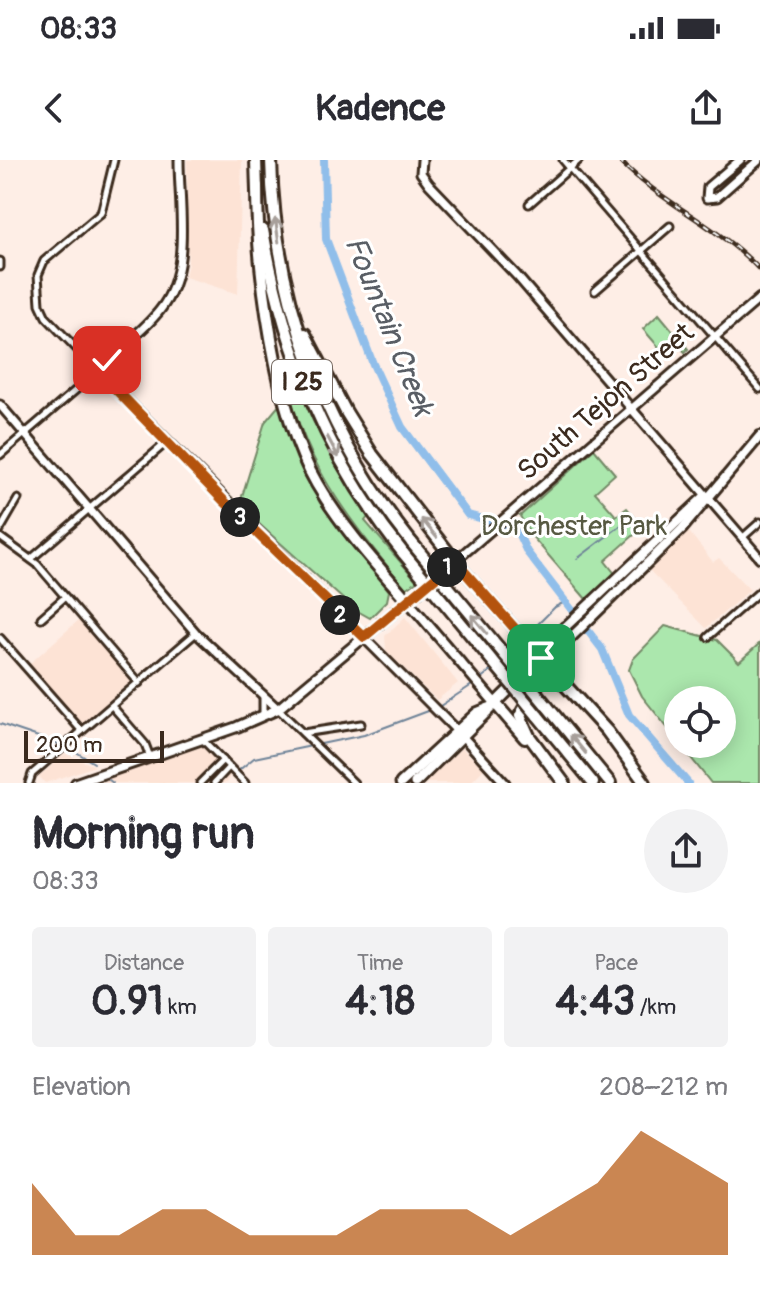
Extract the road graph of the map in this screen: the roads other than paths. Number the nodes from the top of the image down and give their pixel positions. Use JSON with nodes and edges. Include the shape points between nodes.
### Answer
{"nodes":[{"id":1,"x":114,"y":160,"type":"edge"},
{"id":2,"x":179,"y":160,"type":"edge"},
{"id":3,"x":256,"y":160,"type":"edge"},
{"id":4,"x":271,"y":160,"type":"edge"},
{"id":5,"x":563,"y":160,"type":"edge"},
{"id":6,"x":579,"y":160,"type":"edge"},
{"id":7,"x":740,"y":160,"type":"edge"},
{"id":8,"x":759,"y":161,"type":"edge"},
{"id":9,"x":421,"y":162,"type":"edge"},
{"id":10,"x":570,"y":168,"type":"junction"},
{"id":11,"x":257,"y":186,"type":"junction"},
{"id":12,"x":529,"y":204,"type":"dead end"},
{"id":13,"x":670,"y":226,"type":"dead end"},
{"id":14,"x":642,"y":253,"type":"junction"},
{"id":15,"x":595,"y":291,"type":"dead end"},
{"id":16,"x":760,"y":298,"type":"edge"},
{"id":17,"x":290,"y":299,"type":"junction"},
{"id":18,"x":715,"y":337,"type":"junction"},
{"id":19,"x":98,"y":371,"type":"junction"},
{"id":20,"x":760,"y":389,"type":"edge"},
{"id":21,"x":0,"y":405,"type":"edge"},
{"id":22,"x":631,"y":409,"type":"junction"},
{"id":23,"x":25,"y":434,"type":"junction"},
{"id":24,"x":760,"y":437,"type":"edge"},
{"id":25,"x":167,"y":442,"type":"junction"},
{"id":26,"x":0,"y":455,"type":"edge"},
{"id":27,"x":706,"y":496,"type":"junction"},
{"id":28,"x":18,"y":499,"type":"dead end"},
{"id":29,"x":89,"y":509,"type":"junction"},
{"id":30,"x":760,"y":522,"type":"edge"},
{"id":31,"x":0,"y":530,"type":"edge"},
{"id":32,"x":0,"y":537,"type":"edge"},
{"id":33,"x":742,"y":538,"type":"junction"},
{"id":34,"x":760,"y":558,"type":"edge"},
{"id":35,"x":31,"y":559,"type":"junction"},
{"id":36,"x":455,"y":561,"type":"junction"},
{"id":37,"x":760,"y":591,"type":"edge"},
{"id":38,"x":606,"y":596,"type":"junction"},
{"id":39,"x":65,"y":597,"type":"junction"},
{"id":40,"x":407,"y":600,"type":"junction"},
{"id":41,"x":41,"y":618,"type":"dead end"},
{"id":42,"x":565,"y":628,"type":"joint"},
{"id":43,"x":196,"y":633,"type":"junction"},
{"id":44,"x":364,"y":637,"type":"junction"},
{"id":45,"x":708,"y":637,"type":"dead end"},
{"id":46,"x":0,"y":638,"type":"edge"},
{"id":47,"x":548,"y":654,"type":"junction"},
{"id":48,"x":139,"y":683,"type":"junction"},
{"id":49,"x":534,"y":689,"type":"junction"},
{"id":50,"x":262,"y":693,"type":"junction"},
{"id":51,"x":112,"y":706,"type":"junction"},
{"id":52,"x":492,"y":706,"type":"junction"},
{"id":53,"x":278,"y":709,"type":"junction"},
{"id":54,"x":263,"y":716,"type":"junction"},
{"id":55,"x":599,"y":723,"type":"junction"},
{"id":56,"x":361,"y":724,"type":"dead end"},
{"id":57,"x":82,"y":731,"type":"junction"},
{"id":58,"x":303,"y":733,"type":"junction"},
{"id":59,"x":460,"y":734,"type":"junction"},
{"id":60,"x":202,"y":739,"type":"junction"},
{"id":61,"x":150,"y":757,"type":"junction"},
{"id":62,"x":223,"y":760,"type":"junction"},
{"id":63,"x":231,"y":769,"type":"junction"},
{"id":64,"x":30,"y":781,"type":"edge"},
{"id":65,"x":76,"y":783,"type":"edge"},
{"id":66,"x":200,"y":783,"type":"edge"},
{"id":67,"x":214,"y":783,"type":"edge"},
{"id":68,"x":245,"y":783,"type":"edge"},
{"id":69,"x":354,"y":783,"type":"edge"},
{"id":70,"x":401,"y":783,"type":"edge"},
{"id":71,"x":415,"y":783,"type":"edge"},
{"id":72,"x":505,"y":783,"type":"edge"},
{"id":73,"x":564,"y":783,"type":"edge"},
{"id":74,"x":593,"y":783,"type":"edge"},
{"id":75,"x":610,"y":783,"type":"edge"},
{"id":76,"x":645,"y":783,"type":"edge"}],
"edges":[{"from":1,"to":19,"type":"street","via":[[101,213],[44,261],[38,275],[46,317]]},
{"from":2,"to":19,"type":"street","via":[[176,277],[159,311]]},
{"from":3,"to":11,"type":"highway","number":"I 25"},
{"from":17,"to":4,"type":"highway","number":"I 25","one_way":true},
{"from":5,"to":10,"type":"street"},
{"from":6,"to":10,"type":"street"},
{"from":7,"to":8,"type":"street","via":[[708,187],[707,198],[717,197]]},
{"from":9,"to":22,"type":"street","via":[[427,183],[517,276]]},
{"from":10,"to":12,"type":"street"},
{"from":10,"to":14,"type":"street"},
{"from":11,"to":40,"type":"highway","via":[[263,282],[287,408],[300,447],[335,513]]},
{"from":11,"to":74,"type":"highway","number":"I 25","one_way":true,"bridge":true,"via":[[273,289],[311,405],[357,492]]},
{"from":13,"to":14,"type":"street"},
{"from":14,"to":15,"type":"street"},
{"from":14,"to":18,"type":"street"},
{"from":16,"to":18,"type":"street","name":"South Tejon Street"},
{"from":36,"to":17,"type":"highway","one_way":true,"via":[[353,425]]},
{"from":75,"to":17,"type":"highway","number":"I 25","one_way":true,"bridge":true,"via":[[369,484],[325,404]]},
{"from":18,"to":20,"type":"street"},
{"from":18,"to":22,"type":"street","name":"South Tejon Street"},
{"from":19,"to":23,"type":"street"},
{"from":19,"to":25,"type":"street"},
{"from":21,"to":23,"type":"street"},
{"from":22,"to":27,"type":"street"},
{"from":22,"to":36,"type":"street","name":"South Tejon Street"},
{"from":23,"to":26,"type":"street"},
{"from":23,"to":29,"type":"street"},
{"from":24,"to":27,"type":"main road"},
{"from":25,"to":29,"type":"street"},
{"from":25,"to":44,"type":"street"},
{"from":27,"to":33,"type":"street"},
{"from":27,"to":38,"type":"main road","via":[[682,529]]},
{"from":28,"to":31,"type":"street"},
{"from":29,"to":35,"type":"street"},
{"from":29,"to":43,"type":"street"},
{"from":30,"to":33,"type":"street"},
{"from":32,"to":35,"type":"street"},
{"from":33,"to":34,"type":"street"},
{"from":35,"to":39,"type":"street"},
{"from":36,"to":40,"type":"main road","name":"South Tejon Street"},
{"from":36,"to":47,"type":"main road","via":[[533,647]]},
{"from":37,"to":45,"type":"street"},
{"from":38,"to":42,"type":"main road"},
{"from":38,"to":47,"type":"main road"},
{"from":39,"to":41,"type":"street"},
{"from":39,"to":48,"type":"street"},
{"from":40,"to":44,"type":"main road","name":"South Tejon Street"},
{"from":40,"to":52,"type":"main road","via":[[485,689]]},
{"from":42,"to":47,"type":"highway"},
{"from":43,"to":48,"type":"street"},
{"from":43,"to":50,"type":"street"},
{"from":44,"to":53,"type":"main road","name":"South Tejon Street"},
{"from":44,"to":59,"type":"street"},
{"from":46,"to":57,"type":"street"},
{"from":47,"to":49,"type":"highway"},
{"from":47,"to":52,"type":"highway"},
{"from":47,"to":55,"type":"highway"},
{"from":48,"to":51,"type":"street"},
{"from":49,"to":55,"type":"highway","via":[[547,682],[560,685]]},
{"from":49,"to":73,"type":"highway","via":[[521,722]]},
{"from":50,"to":53,"type":"street"},
{"from":50,"to":54,"type":"street"},
{"from":51,"to":57,"type":"street"},
{"from":51,"to":61,"type":"street"},
{"from":52,"to":59,"type":"highway","via":[[477,713]]},
{"from":52,"to":73,"type":"highway"},
{"from":53,"to":54,"type":"main road","name":"South Tejon Street"},
{"from":53,"to":58,"type":"street"},
{"from":54,"to":60,"type":"main road","name":"South Tejon Street"},
{"from":55,"to":76,"type":"highway"},
{"from":56,"to":58,"type":"street"},
{"from":57,"to":64,"type":"street"},
{"from":58,"to":69,"type":"street"},
{"from":59,"to":70,"type":"highway"},
{"from":59,"to":71,"type":"highway"},
{"from":59,"to":72,"type":"street"},
{"from":60,"to":61,"type":"main road","name":"South Tejon Street"},
{"from":60,"to":62,"type":"street"},
{"from":61,"to":65,"type":"main road","name":"South Tejon Street"},
{"from":62,"to":63,"type":"street"},
{"from":62,"to":66,"type":"street"},
{"from":63,"to":67,"type":"street"},
{"from":63,"to":68,"type":"street"}]}
